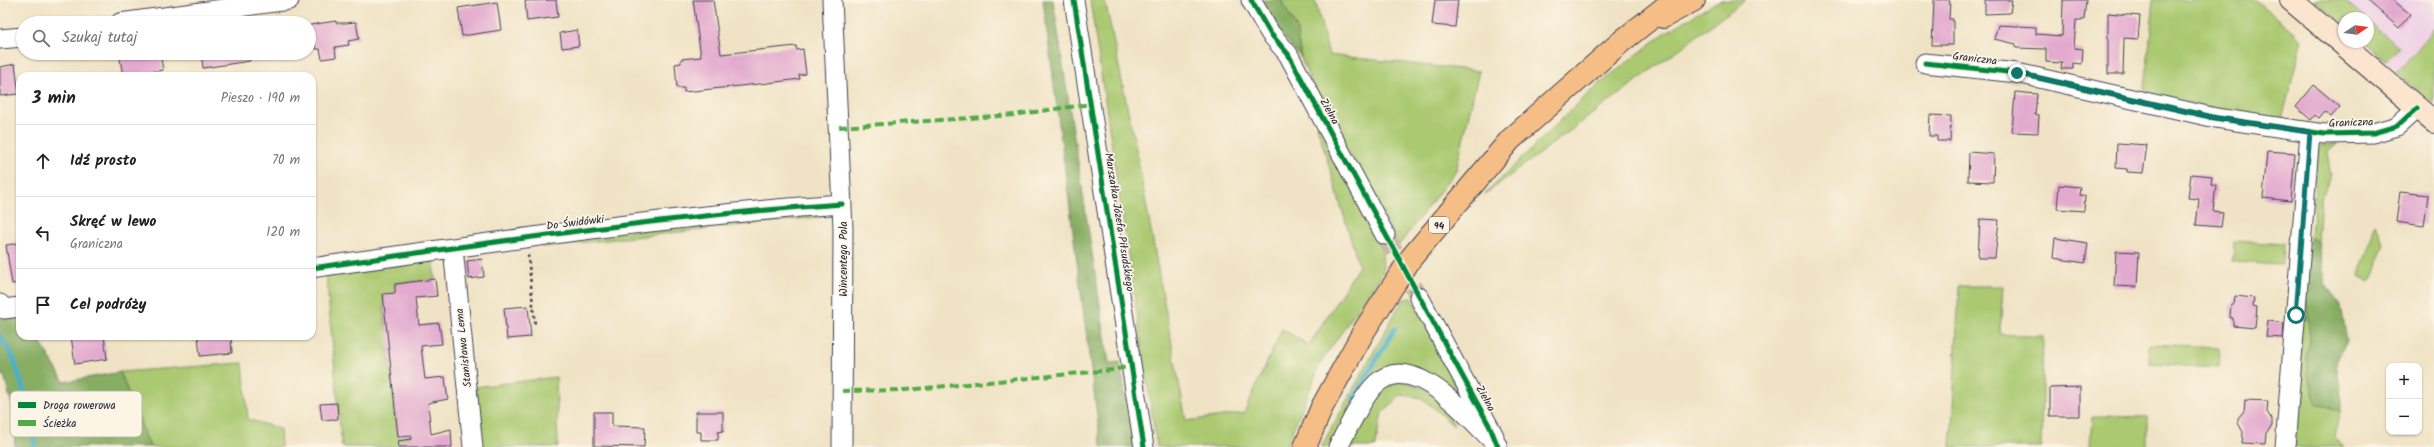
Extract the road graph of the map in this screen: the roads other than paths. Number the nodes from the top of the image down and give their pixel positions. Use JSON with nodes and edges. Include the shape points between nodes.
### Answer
{"nodes":[{"id":1,"x":289,"y":0,"type":"edge"},
{"id":2,"x":832,"y":0,"type":"edge"},
{"id":3,"x":1074,"y":0,"type":"edge"},
{"id":4,"x":1251,"y":0,"type":"edge"},
{"id":5,"x":1674,"y":0,"type":"edge"},
{"id":6,"x":1694,"y":0,"type":"edge"},
{"id":7,"x":2291,"y":0,"type":"edge"},
{"id":8,"x":171,"y":16,"type":"edge"},
{"id":9,"x":16,"y":37,"type":"edge"},
{"id":10,"x":0,"y":39,"type":"edge"},
{"id":11,"x":1622,"y":41,"type":"junction"},
{"id":12,"x":1925,"y":63,"type":"dead end"},
{"id":13,"x":2417,"y":108,"type":"junction"},
{"id":14,"x":2434,"y":122,"type":"edge"},
{"id":15,"x":2310,"y":132,"type":"junction"},
{"id":16,"x":842,"y":204,"type":"junction"},
{"id":17,"x":1385,"y":235,"type":"tunnel mouth"},
{"id":18,"x":453,"y":248,"type":"junction"},
{"id":19,"x":316,"y":267,"type":"edge"},
{"id":20,"x":1419,"y":297,"type":"tunnel mouth"},
{"id":21,"x":0,"y":304,"type":"edge"},
{"id":22,"x":16,"y":308,"type":"edge"},
{"id":23,"x":1498,"y":446,"type":"edge"},
{"id":24,"x":473,"y":447,"type":"edge"},
{"id":25,"x":842,"y":447,"type":"edge"},
{"id":26,"x":1144,"y":447,"type":"edge"},
{"id":27,"x":1305,"y":447,"type":"edge"},
{"id":28,"x":1338,"y":447,"type":"edge"},
{"id":29,"x":2285,"y":447,"type":"edge"}],
"edges":[{"from":1,"to":8,"type":"street"},
{"from":2,"to":16,"type":"street","name":"Wincentego Pola"},
{"from":3,"to":26,"type":"street","name":"Marszałka Józefa Piłsudskiego"},
{"from":4,"to":17,"type":"street","name":"Zielna","via":[[1270,32],[1288,54]]},
{"from":5,"to":11,"type":"main road","number":"94"},
{"from":6,"to":11,"type":"main road","number":"94"},
{"from":7,"to":13,"type":"main road"},
{"from":9,"to":10,"type":"street"},
{"from":11,"to":27,"type":"main road","number":"94","via":[[1510,140],[1411,258],[1364,331],[1322,406]]},
{"from":12,"to":15,"type":"street","name":"Graniczna","via":[[2017,73],[2216,118]]},
{"from":13,"to":14,"type":"main road"},
{"from":13,"to":15,"type":"street","name":"Graniczna","via":[[2397,126],[2373,133]]},
{"from":15,"to":29,"type":"street"},
{"from":16,"to":18,"type":"street","name":"Do Świdówki","via":[[733,213]]},
{"from":16,"to":25,"type":"street","name":"Wincentego Pola"},
{"from":18,"to":19,"type":"street","name":"Do Świdówki"},
{"from":18,"to":24,"type":"street","name":"Stanisława Lema"},
{"from":20,"to":23,"type":"street","name":"Zielna"},
{"from":21,"to":22,"type":"street","via":[[4,309]]},
{"from":23,"to":28,"type":"street","via":[[1430,383],[1415,376],[1401,374],[1387,376],[1375,384]]}]}
